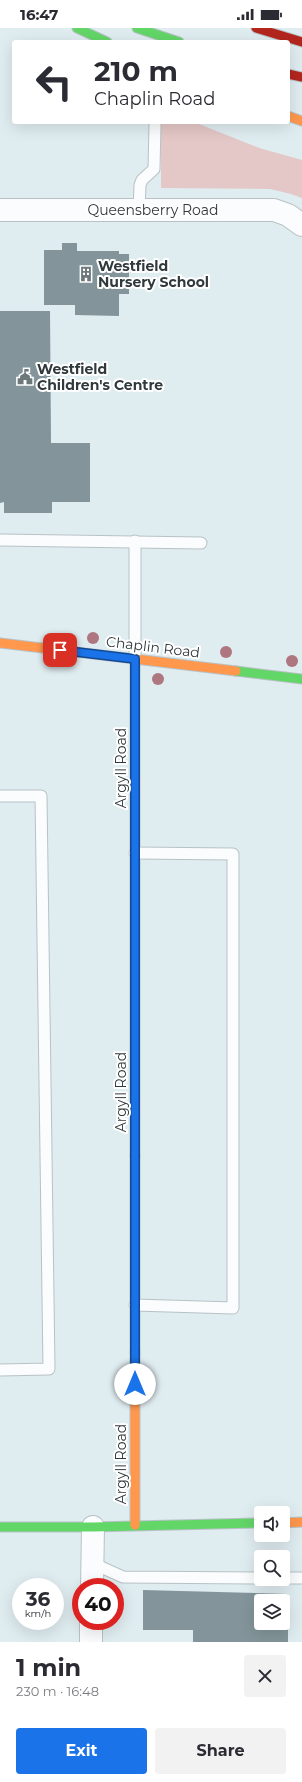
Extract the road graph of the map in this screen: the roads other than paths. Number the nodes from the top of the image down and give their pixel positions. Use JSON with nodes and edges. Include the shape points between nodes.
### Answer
{"nodes":[{"id":1,"x":77,"y":28,"type":"edge"},
{"id":2,"x":137,"y":28,"type":"edge"},
{"id":3,"x":256,"y":28,"type":"edge"},
{"id":4,"x":103,"y":40,"type":"edge"},
{"id":5,"x":173,"y":40,"type":"edge"},
{"id":6,"x":302,"y":42,"type":"edge"},
{"id":7,"x":290,"y":74,"type":"edge"},
{"id":8,"x":302,"y":77,"type":"edge"},
{"id":9,"x":290,"y":117,"type":"edge"},
{"id":10,"x":302,"y":121,"type":"edge"},
{"id":11,"x":155,"y":124,"type":"dead end"},
{"id":12,"x":0,"y":210,"type":"edge"},
{"id":13,"x":139,"y":210,"type":"junction"},
{"id":14,"x":302,"y":225,"type":"edge"},
{"id":15,"x":0,"y":540,"type":"edge"},
{"id":16,"x":134,"y":541,"type":"junction"},
{"id":17,"x":201,"y":542,"type":"dead end"},
{"id":18,"x":0,"y":643,"type":"edge"},
{"id":19,"x":135,"y":659,"type":"junction"},
{"id":20,"x":302,"y":679,"type":"edge"},
{"id":21,"x":0,"y":796,"type":"edge"},
{"id":22,"x":135,"y":852,"type":"junction"},
{"id":23,"x":135,"y":1306,"type":"junction"},
{"id":24,"x":0,"y":1370,"type":"edge"},
{"id":25,"x":302,"y":1522,"type":"edge"},
{"id":26,"x":254,"y":1523,"type":"edge"},
{"id":27,"x":290,"y":1523,"type":"edge"},
{"id":28,"x":135,"y":1525,"type":"junction"},
{"id":29,"x":0,"y":1527,"type":"edge"},
{"id":30,"x":93,"y":1527,"type":"junction"},
{"id":31,"x":92,"y":1563,"type":"junction"},
{"id":32,"x":92,"y":1578,"type":"edge"},
{"id":33,"x":254,"y":1578,"type":"edge"},
{"id":34,"x":290,"y":1578,"type":"edge"},
{"id":35,"x":302,"y":1578,"type":"edge"},
{"id":36,"x":91,"y":1630,"type":"edge"},
{"id":37,"x":91,"y":1642,"type":"edge"}],
"edges":[{"from":1,"to":4,"type":"main road"},
{"from":2,"to":5,"type":"main road"},
{"from":3,"to":6,"type":"main road"},
{"from":7,"to":8,"type":"main road"},
{"from":9,"to":10,"type":"main road"},
{"from":11,"to":13,"type":"lane","via":[[154,169],[140,185]]},
{"from":12,"to":13,"type":"street","name":"Queensberry Road"},
{"from":13,"to":14,"type":"street","name":"Queensberry Road","via":[[274,210],[288,215]]},
{"from":15,"to":16,"type":"lane"},
{"from":16,"to":17,"type":"lane"},
{"from":16,"to":19,"type":"lane"},
{"from":18,"to":19,"type":"main road","name":"Chaplin Road"},
{"from":19,"to":20,"type":"main road","name":"Chaplin Road"},
{"from":19,"to":22,"type":"main road","name":"Argyll Road"},
{"from":21,"to":24,"type":"lane","via":[[41,796],[49,1369]]},
{"from":22,"to":23,"type":"main road","name":"Argyll Road"},
{"from":22,"to":23,"type":"lane","via":[[233,854],[233,1308]]},
{"from":23,"to":28,"type":"main road","name":"Argyll Road"},
{"from":25,"to":27,"type":"main road"},
{"from":26,"to":28,"type":"main road"},
{"from":28,"to":30,"type":"main road"},
{"from":29,"to":30,"type":"main road"},
{"from":30,"to":31,"type":"street"},
{"from":31,"to":32,"type":"street"},
{"from":31,"to":33,"type":"lane","via":[[123,1577]]},
{"from":34,"to":35,"type":"lane"},
{"from":36,"to":37,"type":"street"}]}
